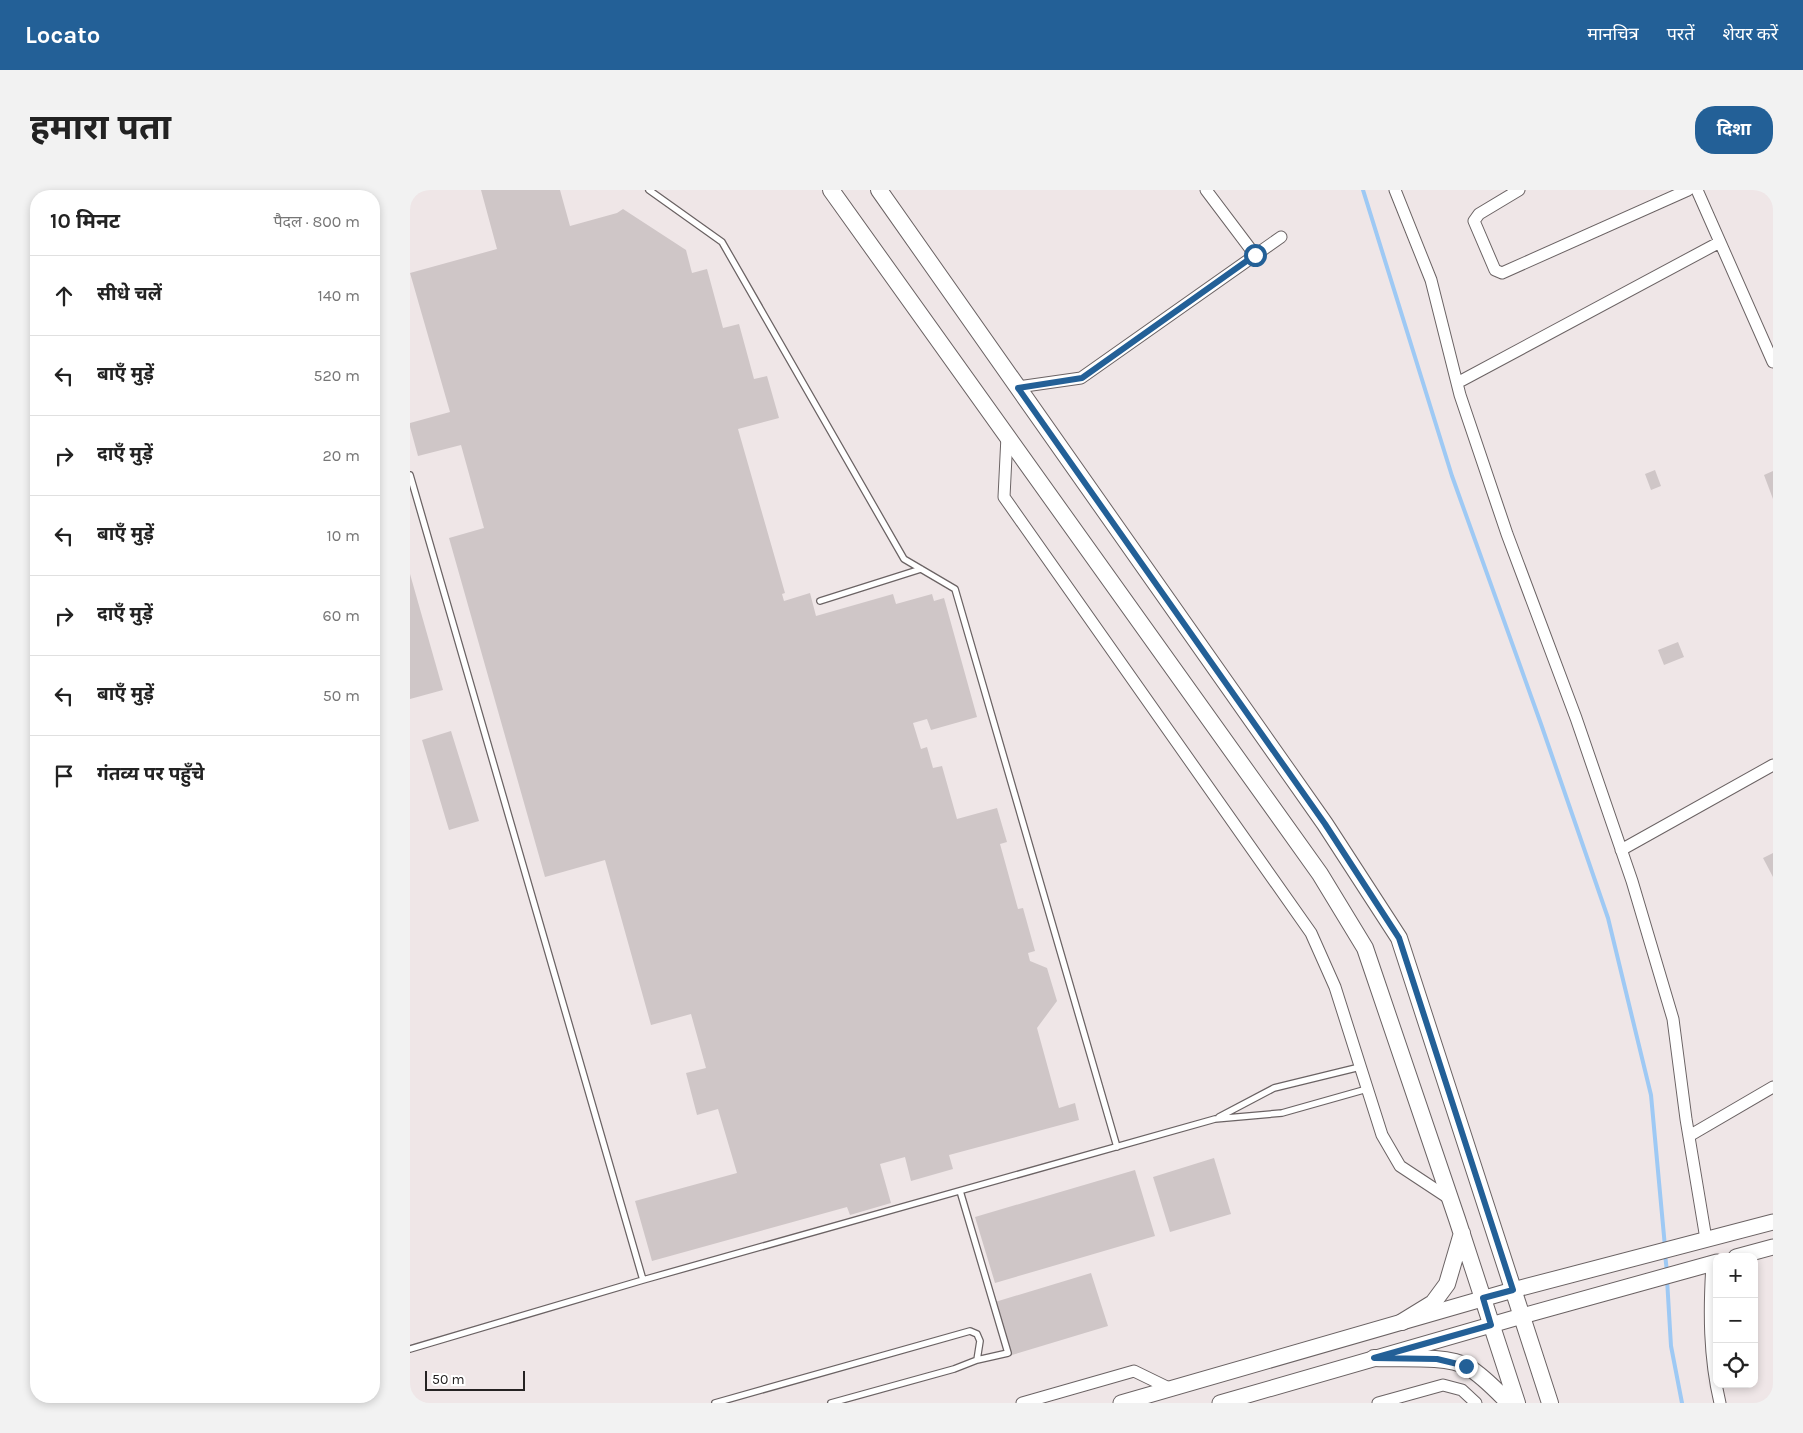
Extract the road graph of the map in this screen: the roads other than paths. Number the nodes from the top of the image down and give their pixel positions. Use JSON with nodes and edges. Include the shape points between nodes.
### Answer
{"nodes":[{"id":1,"x":649,"y":190,"type":"edge"},
{"id":2,"x":831,"y":190,"type":"edge"},
{"id":3,"x":879,"y":190,"type":"edge"},
{"id":4,"x":1206,"y":190,"type":"edge"},
{"id":5,"x":1395,"y":190,"type":"edge"},
{"id":6,"x":1519,"y":190,"type":"edge"},
{"id":7,"x":1688,"y":190,"type":"edge"},
{"id":8,"x":1697,"y":190,"type":"edge"},
{"id":9,"x":1281,"y":237,"type":"dead end"},
{"id":10,"x":1720,"y":242,"type":"junction"},
{"id":11,"x":1255,"y":255,"type":"junction"},
{"id":12,"x":1773,"y":362,"type":"edge"},
{"id":13,"x":1457,"y":383,"type":"junction"},
{"id":14,"x":1018,"y":388,"type":"junction"},
{"id":15,"x":1007,"y":436,"type":"junction"},
{"id":16,"x":410,"y":475,"type":"edge"},
{"id":17,"x":922,"y":569,"type":"junction"},
{"id":18,"x":820,"y":601,"type":"dead end"},
{"id":19,"x":1773,"y":765,"type":"edge"},
{"id":20,"x":1622,"y":850,"type":"junction"},
{"id":21,"x":1360,"y":1067,"type":"junction"},
{"id":22,"x":1773,"y":1088,"type":"edge"},
{"id":23,"x":1367,"y":1089,"type":"junction"},
{"id":24,"x":1214,"y":1119,"type":"junction"},
{"id":25,"x":1689,"y":1136,"type":"junction"},
{"id":26,"x":1117,"y":1146,"type":"junction"},
{"id":27,"x":960,"y":1191,"type":"junction"},
{"id":28,"x":1450,"y":1199,"type":"junction"},
{"id":29,"x":1773,"y":1222,"type":"edge"},
{"id":30,"x":1462,"y":1233,"type":"junction"},
{"id":31,"x":1706,"y":1239,"type":"junction"},
{"id":32,"x":1773,"y":1247,"type":"edge"},
{"id":33,"x":1751,"y":1253,"type":"edge"},
{"id":34,"x":1713,"y":1263,"type":"edge"},
{"id":35,"x":1713,"y":1273,"type":"edge"},
{"id":36,"x":643,"y":1280,"type":"junction"},
{"id":37,"x":1513,"y":1290,"type":"junction"},
{"id":38,"x":1483,"y":1298,"type":"junction"},
{"id":39,"x":1522,"y":1316,"type":"junction"},
{"id":40,"x":1402,"y":1322,"type":"junction"},
{"id":41,"x":1491,"y":1325,"type":"junction"},
{"id":42,"x":410,"y":1349,"type":"edge"},
{"id":43,"x":1374,"y":1358,"type":"junction"},
{"id":44,"x":977,"y":1360,"type":"junction"},
{"id":45,"x":1171,"y":1388,"type":"junction"},
{"id":46,"x":715,"y":1403,"type":"edge"},
{"id":47,"x":832,"y":1403,"type":"edge"},
{"id":48,"x":1022,"y":1403,"type":"edge"},
{"id":49,"x":1121,"y":1403,"type":"edge"},
{"id":50,"x":1220,"y":1403,"type":"edge"},
{"id":51,"x":1378,"y":1403,"type":"edge"},
{"id":52,"x":1476,"y":1403,"type":"edge"},
{"id":53,"x":1509,"y":1403,"type":"edge"},
{"id":54,"x":1517,"y":1403,"type":"edge"},
{"id":55,"x":1550,"y":1403,"type":"edge"},
{"id":56,"x":1720,"y":1403,"type":"edge"}],
"edges":[{"from":1,"to":17,"type":"lane","via":[[722,242],[904,559]]},
{"from":2,"to":15,"type":"main road"},
{"from":3,"to":14,"type":"main road"},
{"from":4,"to":11,"type":"street"},
{"from":5,"to":13,"type":"street","via":[[1430,280]]},
{"from":6,"to":7,"type":"street","via":[[1479,214],[1474,221],[1495,270],[1502,273]]},
{"from":8,"to":10,"type":"street"},
{"from":9,"to":11,"type":"street"},
{"from":10,"to":12,"type":"street"},
{"from":10,"to":13,"type":"street"},
{"from":11,"to":14,"type":"street","via":[[1082,378]]},
{"from":13,"to":20,"type":"street","via":[[1507,534]]},
{"from":14,"to":37,"type":"main road","via":[[1325,824],[1399,938]]},
{"from":15,"to":21,"type":"street","via":[[1004,497],[1310,934],[1335,987]]},
{"from":15,"to":28,"type":"main road","via":[[1320,874],[1365,948]]},
{"from":16,"to":36,"type":"lane"},
{"from":17,"to":18,"type":"lane"},
{"from":17,"to":26,"type":"lane","via":[[955,589]]},
{"from":19,"to":20,"type":"street"},
{"from":20,"to":25,"type":"street","via":[[1673,1019]]},
{"from":21,"to":23,"type":"street"},
{"from":21,"to":24,"type":"lane","via":[[1274,1088]]},
{"from":22,"to":25,"type":"street"},
{"from":23,"to":24,"type":"lane","via":[[1282,1113]]},
{"from":23,"to":28,"type":"street","via":[[1382,1135],[1400,1166]]},
{"from":24,"to":26,"type":"lane"},
{"from":25,"to":31,"type":"street"},
{"from":26,"to":27,"type":"lane"},
{"from":27,"to":36,"type":"lane"},
{"from":27,"to":44,"type":"lane","via":[[1008,1353]]},
{"from":28,"to":30,"type":"main road"},
{"from":29,"to":31,"type":"street"},
{"from":30,"to":38,"type":"main road"},
{"from":30,"to":40,"type":"main road","via":[[1447,1284],[1434,1302]]},
{"from":31,"to":37,"type":"street"},
{"from":32,"to":33,"type":"street"},
{"from":34,"to":39,"type":"street"},
{"from":35,"to":56,"type":"street","via":[[1709,1313],[1714,1378]]},
{"from":36,"to":42,"type":"lane"},
{"from":37,"to":38,"type":"street"},
{"from":37,"to":39,"type":"main road"},
{"from":38,"to":40,"type":"street"},
{"from":38,"to":41,"type":"main road"},
{"from":39,"to":41,"type":"street"},
{"from":39,"to":55,"type":"main road"},
{"from":40,"to":45,"type":"street"},
{"from":41,"to":43,"type":"street"},
{"from":41,"to":54,"type":"main road"},
{"from":43,"to":50,"type":"street"},
{"from":43,"to":53,"type":"main road","via":[[1437,1359],[1466,1366]]},
{"from":44,"to":46,"type":"lane","via":[[980,1341],[977,1334],[970,1331]]},
{"from":44,"to":47,"type":"lane"},
{"from":45,"to":48,"type":"street","via":[[1134,1371]]},
{"from":45,"to":49,"type":"street"},
{"from":51,"to":52,"type":"street","via":[[1443,1385],[1462,1390]]}]}
